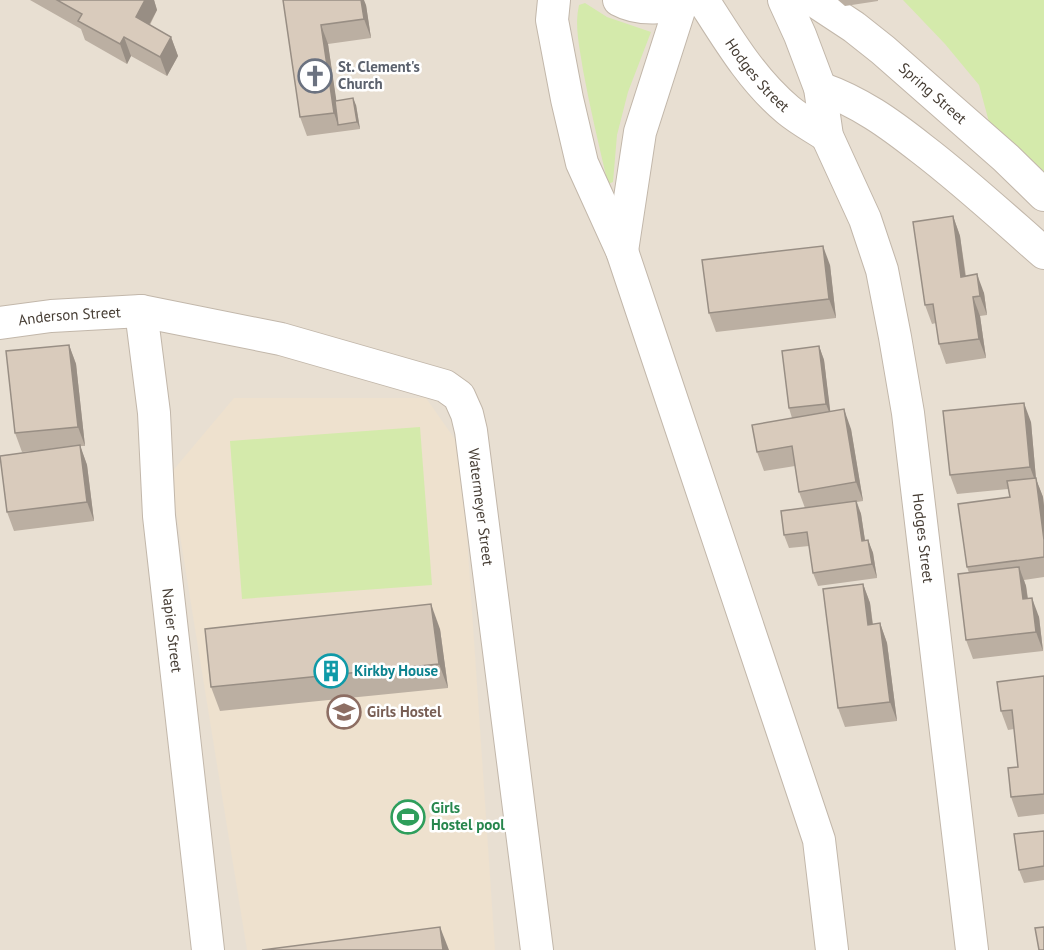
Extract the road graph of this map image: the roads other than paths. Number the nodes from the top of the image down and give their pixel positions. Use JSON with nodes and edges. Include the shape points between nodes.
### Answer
{"nodes":[{"id":1,"x":554,"y":0,"type":"edge"},
{"id":2,"x":619,"y":0,"type":"edge"},
{"id":3,"x":784,"y":0,"type":"edge"},
{"id":4,"x":813,"y":0,"type":"edge"},
{"id":5,"x":691,"y":1,"type":"edge"},
{"id":6,"x":820,"y":88,"type":"junction"},
{"id":7,"x":827,"y":136,"type":"junction"},
{"id":8,"x":1044,"y":195,"type":"edge"},
{"id":9,"x":622,"y":251,"type":"junction"},
{"id":10,"x":1044,"y":253,"type":"edge"},
{"id":11,"x":141,"y":311,"type":"junction"},
{"id":12,"x":0,"y":323,"type":"edge"},
{"id":13,"x":208,"y":950,"type":"edge"},
{"id":14,"x":537,"y":950,"type":"edge"},
{"id":15,"x":832,"y":950,"type":"edge"},
{"id":16,"x":972,"y":950,"type":"edge"}],
"edges":[{"from":1,"to":9,"type":"street","via":[[552,20],[582,163]]},
{"from":2,"to":5,"type":"street","via":[[653,8]]},
{"from":3,"to":6,"type":"street","name":"Hodges Street"},
{"from":4,"to":8,"type":"street","name":"Spring Street","via":[[884,50]]},
{"from":5,"to":7,"type":"street","name":"Hodges Street","via":[[789,111]]},
{"from":5,"to":9,"type":"street","via":[[640,132]]},
{"from":6,"to":7,"type":"street","name":"Hodges Street"},
{"from":6,"to":10,"type":"street","via":[[852,102],[908,138]]},
{"from":7,"to":16,"type":"street","name":"Hodges Street","via":[[865,219],[882,270],[896,337]]},
{"from":9,"to":15,"type":"street","via":[[819,840]]},
{"from":11,"to":12,"type":"street","name":"Anderson Street"},
{"from":11,"to":13,"type":"street","name":"Napier Street","via":[[154,413],[159,516]]},
{"from":11,"to":14,"type":"street","name":"Watermeyer Street","via":[[281,339],[445,386],[459,396],[471,431]]}]}
